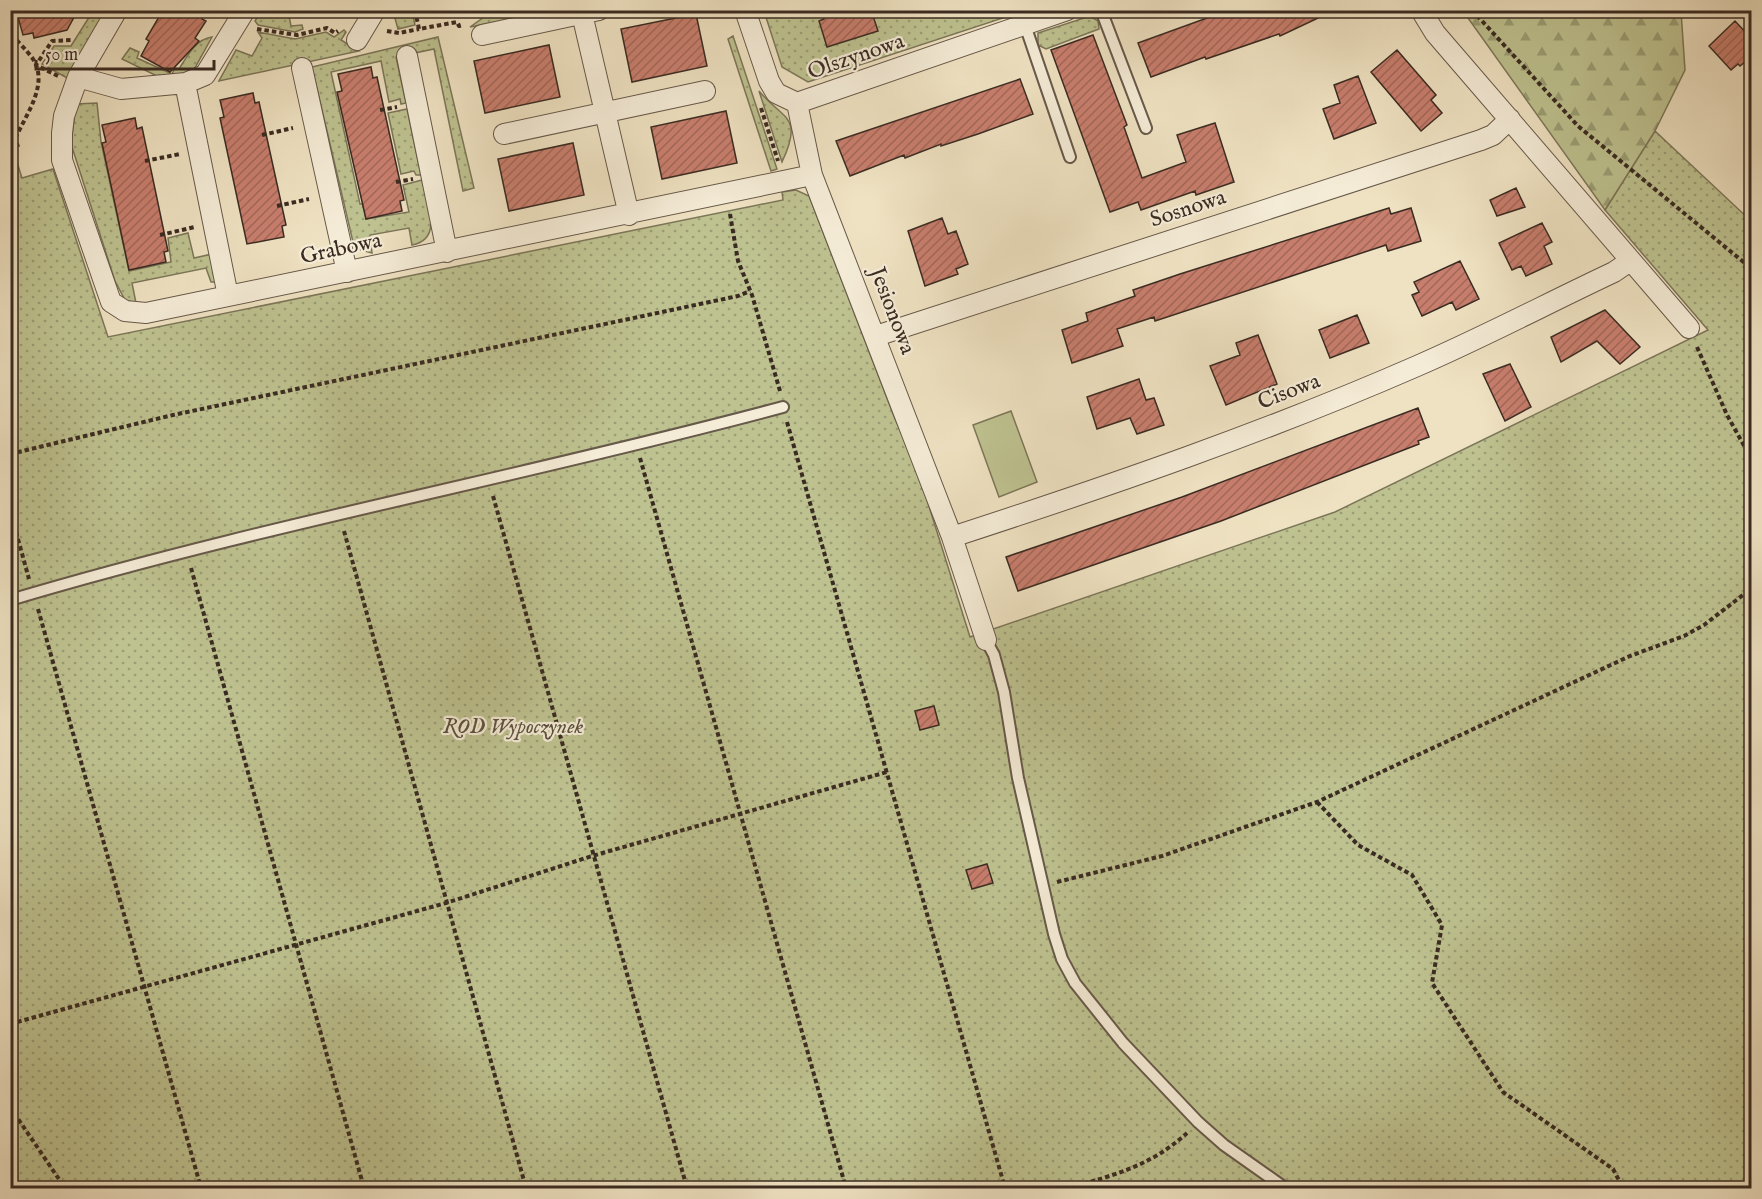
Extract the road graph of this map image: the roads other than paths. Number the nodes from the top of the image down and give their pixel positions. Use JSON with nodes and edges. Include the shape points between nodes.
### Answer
{"nodes":[{"id":1,"x":117,"y":10,"type":"edge"},
{"id":2,"x":745,"y":10,"type":"edge"},
{"id":3,"x":1067,"y":10,"type":"edge"},
{"id":4,"x":1101,"y":10,"type":"edge"},
{"id":5,"x":1421,"y":10,"type":"edge"},
{"id":6,"x":590,"y":12,"type":"edge"},
{"id":7,"x":241,"y":16,"type":"edge"},
{"id":8,"x":1025,"y":25,"type":"junction"},
{"id":9,"x":474,"y":29,"type":"road end"},
{"id":10,"x":407,"y":56,"type":"dead end"},
{"id":11,"x":302,"y":69,"type":"dead end"},
{"id":12,"x":72,"y":78,"type":"junction"},
{"id":13,"x":705,"y":91,"type":"dead end"},
{"id":14,"x":187,"y":93,"type":"dead end"},
{"id":15,"x":797,"y":103,"type":"junction"},
{"id":16,"x":605,"y":114,"type":"junction"},
{"id":17,"x":1510,"y":120,"type":"junction"},
{"id":18,"x":1146,"y":128,"type":"dead end"},
{"id":19,"x":504,"y":134,"type":"dead end"},
{"id":20,"x":1070,"y":157,"type":"dead end"},
{"id":21,"x":812,"y":175,"type":"junction"},
{"id":22,"x":628,"y":215,"type":"junction"},
{"id":23,"x":447,"y":252,"type":"junction"},
{"id":24,"x":1630,"y":261,"type":"junction"},
{"id":25,"x":347,"y":272,"type":"junction"},
{"id":26,"x":228,"y":296,"type":"junction"},
{"id":27,"x":1689,"y":328,"type":"road end"},
{"id":28,"x":876,"y":336,"type":"junction"},
{"id":29,"x":783,"y":407,"type":"road end"},
{"id":30,"x":952,"y":537,"type":"junction"},
{"id":31,"x":10,"y":600,"type":"edge"},
{"id":32,"x":986,"y":640,"type":"joint"},
{"id":33,"x":1285,"y":1188,"type":"edge"}],
"edges":[{"from":1,"to":12,"type":"street"},
{"from":2,"to":15,"type":"street","via":[[769,81],[776,93]]},
{"from":3,"to":8,"type":"street","name":"Olszynowa"},
{"from":4,"to":18,"type":"lane"},
{"from":5,"to":17,"type":"street"},
{"from":6,"to":9,"type":"street"},
{"from":6,"to":16,"type":"street"},
{"from":7,"to":12,"type":"street","via":[[205,75],[186,83],[121,89]]},
{"from":8,"to":15,"type":"street","name":"Olszynowa"},
{"from":8,"to":20,"type":"lane"},
{"from":10,"to":23,"type":"street"},
{"from":11,"to":25,"type":"street"},
{"from":12,"to":26,"type":"street","name":"Grabowa","via":[[64,116],[62,160],[111,302],[125,311],[146,313]]},
{"from":13,"to":16,"type":"street"},
{"from":14,"to":26,"type":"street"},
{"from":15,"to":21,"type":"street","name":"Jesionowa"},
{"from":16,"to":19,"type":"street"},
{"from":16,"to":22,"type":"street"},
{"from":17,"to":24,"type":"street"},
{"from":17,"to":28,"type":"street","name":"Sosnowa","via":[[1481,140]]},
{"from":21,"to":22,"type":"street","name":"Grabowa"},
{"from":21,"to":28,"type":"street","name":"Jesionowa"},
{"from":22,"to":23,"type":"street","name":"Grabowa"},
{"from":23,"to":25,"type":"street","name":"Grabowa"},
{"from":24,"to":27,"type":"street"},
{"from":24,"to":30,"type":"street","name":"Cisowa","via":[[1475,341],[1348,395]]},
{"from":25,"to":26,"type":"street","name":"Grabowa"},
{"from":28,"to":30,"type":"street","name":"Jesionowa"},
{"from":29,"to":31,"type":"lane","via":[[637,446],[187,551]]},
{"from":30,"to":32,"type":"street","name":"Jesionowa"},
{"from":32,"to":33,"type":"lane","via":[[1004,692],[1018,778],[1059,951],[1075,983],[1123,1043],[1198,1122]]}]}
